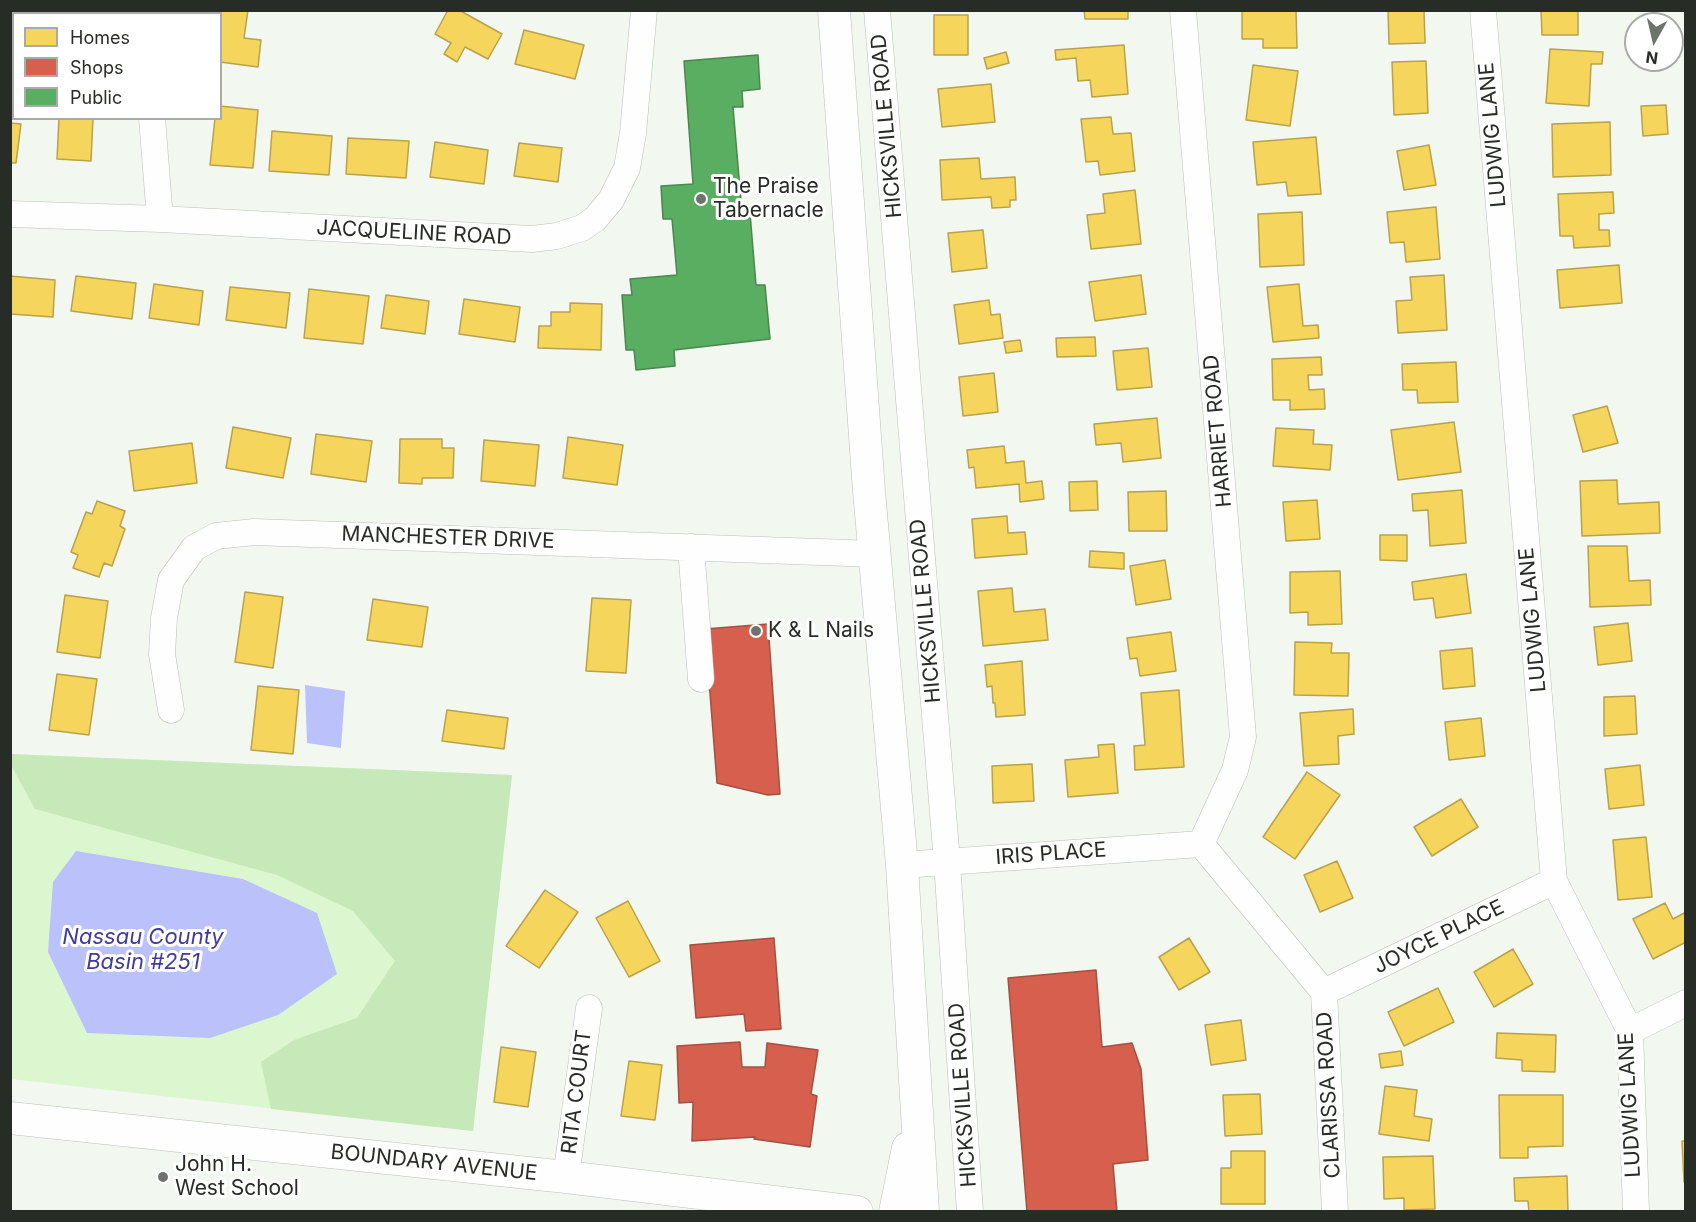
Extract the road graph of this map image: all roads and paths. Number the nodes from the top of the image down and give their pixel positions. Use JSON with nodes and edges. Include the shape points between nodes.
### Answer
{"nodes":[{"id":1,"x":644,"y":10,"type":"edge"},
{"id":2,"x":834,"y":10,"type":"edge"},
{"id":3,"x":878,"y":10,"type":"edge"},
{"id":4,"x":1183,"y":10,"type":"edge"},
{"id":5,"x":1483,"y":10,"type":"edge"},
{"id":6,"x":152,"y":120,"type":"edge"},
{"id":7,"x":10,"y":213,"type":"edge"},
{"id":8,"x":160,"y":219,"type":"junction"},
{"id":9,"x":691,"y":547,"type":"junction"},
{"id":10,"x":876,"y":554,"type":"junction"},
{"id":11,"x":701,"y":680,"type":"dead end"},
{"id":12,"x":171,"y":710,"type":"dead end"},
{"id":13,"x":1201,"y":843,"type":"junction"},
{"id":14,"x":947,"y":861,"type":"junction"},
{"id":15,"x":902,"y":865,"type":"junction"},
{"id":16,"x":1554,"y":881,"type":"junction"},
{"id":17,"x":1324,"y":993,"type":"junction"},
{"id":18,"x":1686,"y":1003,"type":"edge"},
{"id":19,"x":588,"y":1008,"type":"dead end"},
{"id":20,"x":1630,"y":1032,"type":"junction"},
{"id":21,"x":916,"y":1106,"type":"junction"},
{"id":22,"x":10,"y":1118,"type":"edge"},
{"id":23,"x":567,"y":1176,"type":"junction"},
{"id":24,"x":856,"y":1212,"type":"edge"},
{"id":25,"x":895,"y":1212,"type":"edge"},
{"id":26,"x":923,"y":1212,"type":"edge"},
{"id":27,"x":970,"y":1212,"type":"edge"},
{"id":28,"x":1335,"y":1212,"type":"edge"},
{"id":29,"x":1636,"y":1212,"type":"edge"}],
"edges":[{"from":1,"to":8,"type":"street","name":"JACQUELINE ROAD","via":[[627,168],[611,200],[582,228],[532,239]]},
{"from":2,"to":10,"type":"main road","name":"HICKSVILLE ROAD"},
{"from":3,"to":14,"type":"street","name":"HICKSVILLE ROAD"},
{"from":4,"to":13,"type":"street","name":"HARRIET ROAD","via":[[1242,737],[1235,770]]},
{"from":5,"to":16,"type":"street","name":"LUDWIG LANE"},
{"from":6,"to":8,"type":"street"},
{"from":7,"to":8,"type":"street","name":"JACQUELINE ROAD"},
{"from":9,"to":10,"type":"street","name":"MANCHESTER DRIVE"},
{"from":9,"to":11,"type":"street"},
{"from":9,"to":12,"type":"street","name":"MANCHESTER DRIVE","via":[[254,532],[216,536],[194,548],[171,580],[162,654]]},
{"from":10,"to":15,"type":"main road","name":"HICKSVILLE ROAD"},
{"from":13,"to":14,"type":"street","name":"IRIS PLACE"},
{"from":13,"to":17,"type":"street","name":"CLARISSA ROAD"},
{"from":14,"to":15,"type":"street","name":"IRIS PLACE"},
{"from":14,"to":27,"type":"street","name":"HICKSVILLE ROAD"},
{"from":15,"to":21,"type":"main road","name":"HICKSVILLE ROAD"},
{"from":16,"to":17,"type":"street","name":"JOYCE PLACE"},
{"from":16,"to":20,"type":"street","name":"LUDWIG LANE"},
{"from":17,"to":28,"type":"street","name":"CLARISSA ROAD"},
{"from":18,"to":20,"type":"street"},
{"from":19,"to":23,"type":"street","name":"RITA COURT"},
{"from":20,"to":29,"type":"street","name":"LUDWIG LANE"},
{"from":21,"to":25,"type":"main road"},
{"from":21,"to":26,"type":"main road","name":"HICKSVILLE ROAD"},
{"from":22,"to":23,"type":"main road","name":"BOUNDARY AVENUE"},
{"from":23,"to":24,"type":"main road","name":"BOUNDARY AVENUE"}]}
